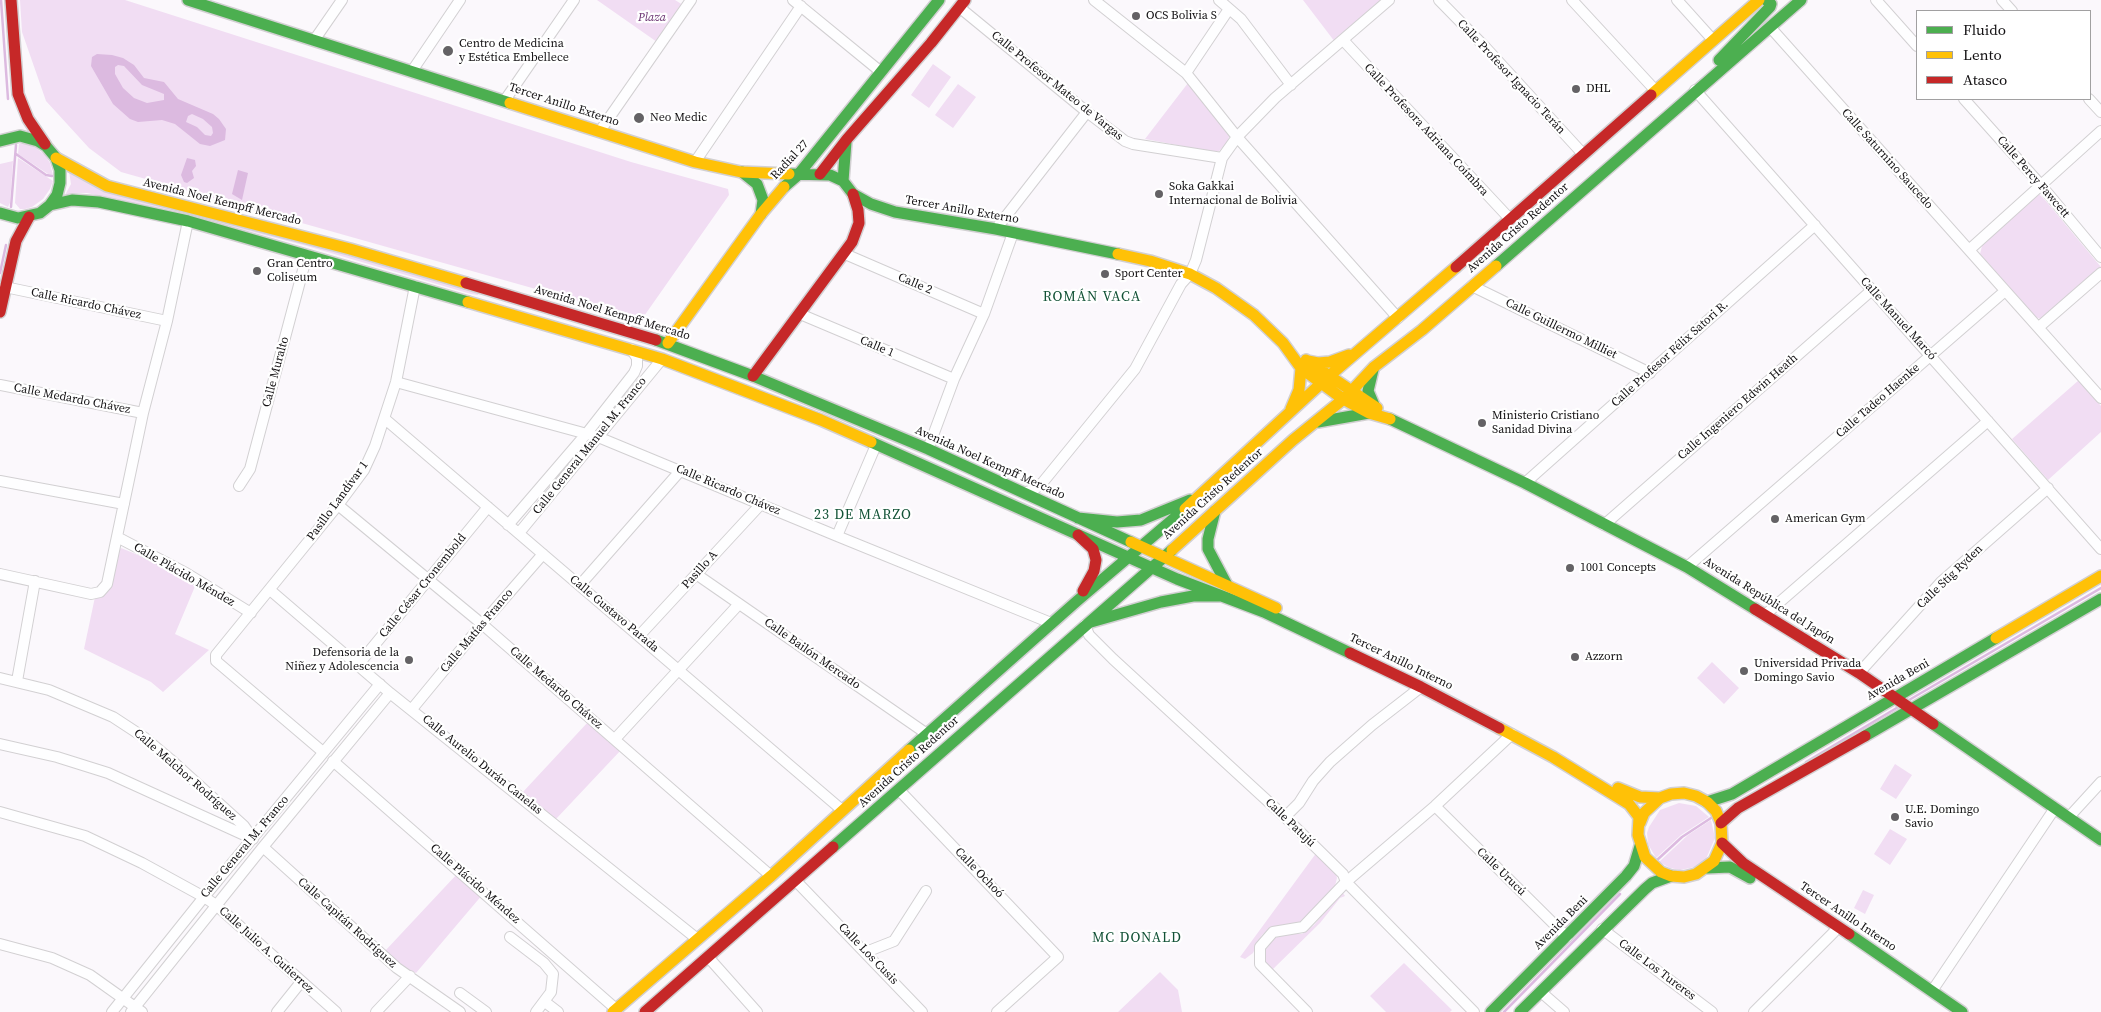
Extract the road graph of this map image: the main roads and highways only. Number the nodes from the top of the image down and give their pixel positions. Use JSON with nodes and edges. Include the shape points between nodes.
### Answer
{"nodes":[{"id":1,"x":11,"y":0,"type":"edge"},
{"id":2,"x":188,"y":0,"type":"edge"},
{"id":3,"x":1759,"y":0,"type":"edge"},
{"id":4,"x":1765,"y":0,"type":"edge"},
{"id":5,"x":1801,"y":0,"type":"edge"},
{"id":6,"x":937,"y":1,"type":"edge"},
{"id":7,"x":221,"y":5,"type":"edge"},
{"id":8,"x":960,"y":7,"type":"edge"},
{"id":9,"x":1748,"y":10,"type":"junction"},
{"id":10,"x":923,"y":20,"type":"junction"},
{"id":11,"x":937,"y":36,"type":"junction"},
{"id":12,"x":1705,"y":82,"type":"junction"},
{"id":13,"x":848,"y":114,"type":"junction"},
{"id":14,"x":847,"y":139,"type":"junction"},
{"id":15,"x":0,"y":141,"type":"edge"},
{"id":16,"x":46,"y":146,"type":"junction"},
{"id":17,"x":56,"y":158,"type":"junction"},
{"id":18,"x":741,"y":172,"type":"junction"},
{"id":19,"x":820,"y":174,"type":"junction"},
{"id":20,"x":798,"y":175,"type":"junction"},
{"id":21,"x":843,"y":181,"type":"junction"},
{"id":22,"x":853,"y":194,"type":"junction"},
{"id":23,"x":50,"y":205,"type":"junction"},
{"id":24,"x":883,"y":208,"type":"junction"},
{"id":25,"x":0,"y":213,"type":"edge"},
{"id":26,"x":761,"y":214,"type":"junction"},
{"id":27,"x":29,"y":217,"type":"junction"},
{"id":28,"x":857,"y":229,"type":"junction"},
{"id":29,"x":487,"y":289,"type":"junction"},
{"id":30,"x":483,"y":306,"type":"junction"},
{"id":31,"x":0,"y":312,"type":"edge"},
{"id":32,"x":668,"y":343,"type":"junction"},
{"id":33,"x":1357,"y":352,"type":"junction"},
{"id":34,"x":1304,"y":364,"type":"junction"},
{"id":35,"x":1374,"y":366,"type":"junction"},
{"id":36,"x":753,"y":376,"type":"junction"},
{"id":37,"x":1325,"y":380,"type":"junction"},
{"id":38,"x":790,"y":391,"type":"junction"},
{"id":39,"x":1347,"y":395,"type":"junction"},
{"id":40,"x":1300,"y":404,"type":"junction"},
{"id":41,"x":784,"y":406,"type":"junction"},
{"id":42,"x":1372,"y":409,"type":"junction"},
{"id":43,"x":1290,"y":412,"type":"junction"},
{"id":44,"x":1318,"y":421,"type":"junction"},
{"id":45,"x":1401,"y":424,"type":"joint"},
{"id":46,"x":1200,"y":495,"type":"junction"},
{"id":47,"x":1216,"y":511,"type":"junction"},
{"id":48,"x":1078,"y":518,"type":"junction"},
{"id":49,"x":1078,"y":536,"type":"junction"},
{"id":50,"x":1143,"y":546,"type":"junction"},
{"id":51,"x":1164,"y":556,"type":"junction"},
{"id":52,"x":1130,"y":558,"type":"junction"},
{"id":53,"x":1152,"y":567,"type":"junction"},
{"id":54,"x":2101,"y":576,"type":"edge"},
{"id":55,"x":1227,"y":585,"type":"junction"},
{"id":56,"x":1219,"y":596,"type":"junction"},
{"id":57,"x":2101,"y":599,"type":"edge"},
{"id":58,"x":1077,"y":601,"type":"junction"},
{"id":59,"x":1086,"y":624,"type":"junction"},
{"id":60,"x":1896,"y":698,"type":"junction"},
{"id":61,"x":1911,"y":708,"type":"junction"},
{"id":62,"x":928,"y":734,"type":"junction"},
{"id":63,"x":1660,"y":798,"type":"junction"},
{"id":64,"x":1707,"y":802,"type":"junction"},
{"id":65,"x":1640,"y":823,"type":"junction"},
{"id":66,"x":1721,"y":823,"type":"junction"},
{"id":67,"x":2101,"y":840,"type":"edge"},
{"id":68,"x":1722,"y":843,"type":"junction"},
{"id":69,"x":1640,"y":846,"type":"junction"},
{"id":70,"x":1707,"y":868,"type":"junction"},
{"id":71,"x":771,"y":876,"type":"junction"},
{"id":72,"x":1672,"y":876,"type":"junction"},
{"id":73,"x":796,"y":881,"type":"junction"},
{"id":74,"x":658,"y":1002,"type":"junction"},
{"id":75,"x":615,"y":1010,"type":"edge"},
{"id":76,"x":646,"y":1012,"type":"edge"},
{"id":77,"x":1491,"y":1012,"type":"edge"},
{"id":78,"x":1520,"y":1012,"type":"edge"},
{"id":79,"x":1954,"y":1012,"type":"edge"},
{"id":80,"x":1962,"y":1012,"type":"edge"}],
"edges":[{"from":1,"to":16,"type":"main road","via":[[18,94],[28,119]]},
{"from":2,"to":7,"type":"main road","name":"Tercer Anillo Externo"},
{"from":3,"to":9,"type":"main road","name":"Avenida Cristo Redentor"},
{"from":4,"to":9,"type":"main road"},
{"from":4,"to":12,"type":"main road","via":[[1771,4],[1770,7],[1716,63]]},
{"from":5,"to":12,"type":"main road","name":"Avenida Cristo Redentor"},
{"from":6,"to":8,"type":"main road","via":[[941,14]]},
{"from":6,"to":10,"type":"main road","name":"Radial 27"},
{"from":7,"to":18,"type":"main road","name":"Tercer Anillo Externo","via":[[315,40],[600,132],[695,162]]},
{"from":8,"to":11,"type":"main road"},
{"from":9,"to":33,"type":"main road","name":"Avenida Cristo Redentor"},
{"from":10,"to":11,"type":"main road","via":[[936,22]]},
{"from":10,"to":13,"type":"main road","name":"Radial 27"},
{"from":11,"to":14,"type":"main road"},
{"from":12,"to":35,"type":"main road","name":"Avenida Cristo Redentor","via":[[1422,330]]},
{"from":13,"to":14,"type":"main road","via":[[841,132]]},
{"from":13,"to":20,"type":"main road","name":"Radial 27"},
{"from":14,"to":19,"type":"main road"},
{"from":14,"to":21,"type":"main road"},
{"from":15,"to":16,"type":"main road","via":[[20,136]]},
{"from":16,"to":17,"type":"main road"},
{"from":17,"to":23,"type":"main road","via":[[60,183]]},
{"from":17,"to":29,"type":"main road","name":"Avenida Noel Kempff Mercado","via":[[106,186],[350,249]]},
{"from":18,"to":20,"type":"main road","name":"Tercer Anillo Externo"},
{"from":18,"to":26,"type":"main road","via":[[757,184],[763,200]]},
{"from":19,"to":20,"type":"main road","name":"Tercer Anillo Externo"},
{"from":19,"to":21,"type":"main road","name":"Tercer Anillo Externo"},
{"from":20,"to":26,"type":"main road","name":"Radial 27","via":[[782,188]]},
{"from":21,"to":22,"type":"main road","name":"Tercer Anillo Externo"},
{"from":22,"to":24,"type":"main road","name":"Tercer Anillo Externo"},
{"from":22,"to":28,"type":"main road","via":[[858,210]]},
{"from":23,"to":27,"type":"main road"},
{"from":23,"to":30,"type":"main road","via":[[72,200],[99,202],[188,221]]},
{"from":24,"to":28,"type":"main road","via":[[870,214]]},
{"from":24,"to":34,"type":"main road","name":"Tercer Anillo Externo","via":[[1150,261],[1190,274],[1254,315]]},
{"from":25,"to":27,"type":"main road"},
{"from":26,"to":32,"type":"main road","name":"Radial 27"},
{"from":27,"to":31,"type":"main road","via":[[16,241]]},
{"from":28,"to":36,"type":"main road","via":[[845,254]]},
{"from":29,"to":30,"type":"main road"},
{"from":29,"to":32,"type":"main road","name":"Avenida Noel Kempff Mercado"},
{"from":30,"to":41,"type":"main road","via":[[662,359]]},
{"from":32,"to":36,"type":"main road","name":"Avenida Noel Kempff Mercado"},
{"from":33,"to":34,"type":"main road","via":[[1330,362]]},
{"from":33,"to":35,"type":"main road","via":[[1351,365],[1353,370],[1362,373]]},
{"from":33,"to":37,"type":"main road","name":"Avenida Cristo Redentor"},
{"from":34,"to":37,"type":"main road","name":"Tercer Anillo Externo"},
{"from":34,"to":43,"type":"main road"},
{"from":35,"to":39,"type":"main road","name":"Avenida Cristo Redentor"},
{"from":35,"to":42,"type":"main road","via":[[1368,391]]},
{"from":36,"to":38,"type":"main road","name":"Avenida Noel Kempff Mercado"},
{"from":37,"to":39,"type":"main road","name":"Tercer Anillo Externo"},
{"from":37,"to":40,"type":"main road","name":"Avenida Cristo Redentor"},
{"from":38,"to":41,"type":"main road"},
{"from":38,"to":48,"type":"main road","name":"Avenida Noel Kempff Mercado","via":[[928,449]]},
{"from":39,"to":42,"type":"main road","name":"Tercer Anillo Externo"},
{"from":39,"to":44,"type":"main road","name":"Avenida Cristo Redentor"},
{"from":40,"to":43,"type":"main road","name":"Avenida Cristo Redentor"},
{"from":40,"to":44,"type":"main road","via":[[1310,398],[1320,402],[1323,410]]},
{"from":41,"to":49,"type":"main road"},
{"from":42,"to":44,"type":"main road"},
{"from":42,"to":45,"type":"main road","name":"Tercer Anillo Externo"},
{"from":43,"to":46,"type":"main road","name":"Avenida Cristo Redentor"},
{"from":44,"to":47,"type":"main road","name":"Avenida Cristo Redentor"},
{"from":45,"to":60,"type":"main road","name":"Avenida República del Japón","via":[[1525,483],[1687,567]]},
{"from":46,"to":48,"type":"main road","via":[[1141,520],[1117,522]]},
{"from":46,"to":50,"type":"main road","name":"Avenida Cristo Redentor"},
{"from":47,"to":51,"type":"main road","name":"Avenida Cristo Redentor"},
{"from":47,"to":55,"type":"main road","via":[[1208,549]]},
{"from":48,"to":50,"type":"main road","name":"Avenida Noel Kempff Mercado"},
{"from":49,"to":52,"type":"main road"},
{"from":49,"to":58,"type":"main road","via":[[1093,549],[1096,560],[1090,580]]},
{"from":50,"to":51,"type":"main road","name":"Tercer Anillo Interno"},
{"from":50,"to":52,"type":"main road","name":"Avenida Cristo Redentor"},
{"from":51,"to":53,"type":"main road","name":"Avenida Cristo Redentor"},
{"from":51,"to":55,"type":"main road","name":"Tercer Anillo Interno"},
{"from":52,"to":53,"type":"main road","name":"Tercer Anillo Interno"},
{"from":52,"to":58,"type":"main road","name":"Avenida Cristo Redentor"},
{"from":53,"to":56,"type":"main road","name":"Tercer Anillo Interno"},
{"from":53,"to":59,"type":"main road","name":"Avenida Cristo Redentor"},
{"from":54,"to":60,"type":"main road","name":"Avenida Beni"},
{"from":55,"to":63,"type":"main road","name":"Tercer Anillo Interno","via":[[1440,690],[1629,794]]},
{"from":56,"to":59,"type":"main road","via":[[1193,596],[1161,602]]},
{"from":56,"to":65,"type":"main road","name":"Tercer Anillo Interno","via":[[1264,612],[1512,734],[1620,798],[1634,810]]},
{"from":57,"to":61,"type":"main road"},
{"from":58,"to":62,"type":"main road","name":"Avenida Cristo Redentor"},
{"from":59,"to":73,"type":"main road","name":"Avenida Cristo Redentor"},
{"from":60,"to":61,"type":"main road","name":"Avenida República del Japón"},
{"from":60,"to":64,"type":"main road","name":"Avenida Beni","via":[[1732,794]]},
{"from":61,"to":66,"type":"main road","via":[[1738,808]]},
{"from":61,"to":67,"type":"main road","name":"Avenida República del Japón"},
{"from":62,"to":71,"type":"main road","name":"Avenida Cristo Redentor"},
{"from":62,"to":73,"type":"main road","via":[[907,761],[798,861],[794,873]]},
{"from":63,"to":64,"type":"main road","via":[[1684,793]]},
{"from":63,"to":65,"type":"main road","via":[[1644,813]]},
{"from":64,"to":66,"type":"main road"},
{"from":65,"to":69,"type":"main road"},
{"from":66,"to":68,"type":"main road"},
{"from":68,"to":70,"type":"main road"},
{"from":68,"to":80,"type":"main road","name":"Tercer Anillo Interno","via":[[1743,863]]},
{"from":69,"to":72,"type":"main road","via":[[1652,865]]},
{"from":69,"to":77,"type":"main road","name":"Avenida Beni","via":[[1634,866],[1626,876]]},
{"from":70,"to":72,"type":"main road","via":[[1684,877]]},
{"from":70,"to":79,"type":"main road","name":"Tercer Anillo Interno","via":[[1721,866],[1738,871]]},
{"from":71,"to":74,"type":"main road","via":[[773,884],[769,893],[677,976]]},
{"from":71,"to":75,"type":"main road","name":"Avenida Cristo Redentor"},
{"from":72,"to":78,"type":"main road","via":[[1645,888]]},
{"from":73,"to":74,"type":"main road","name":"Avenida Cristo Redentor"},
{"from":74,"to":76,"type":"main road","name":"Avenida Cristo Redentor"}]}
